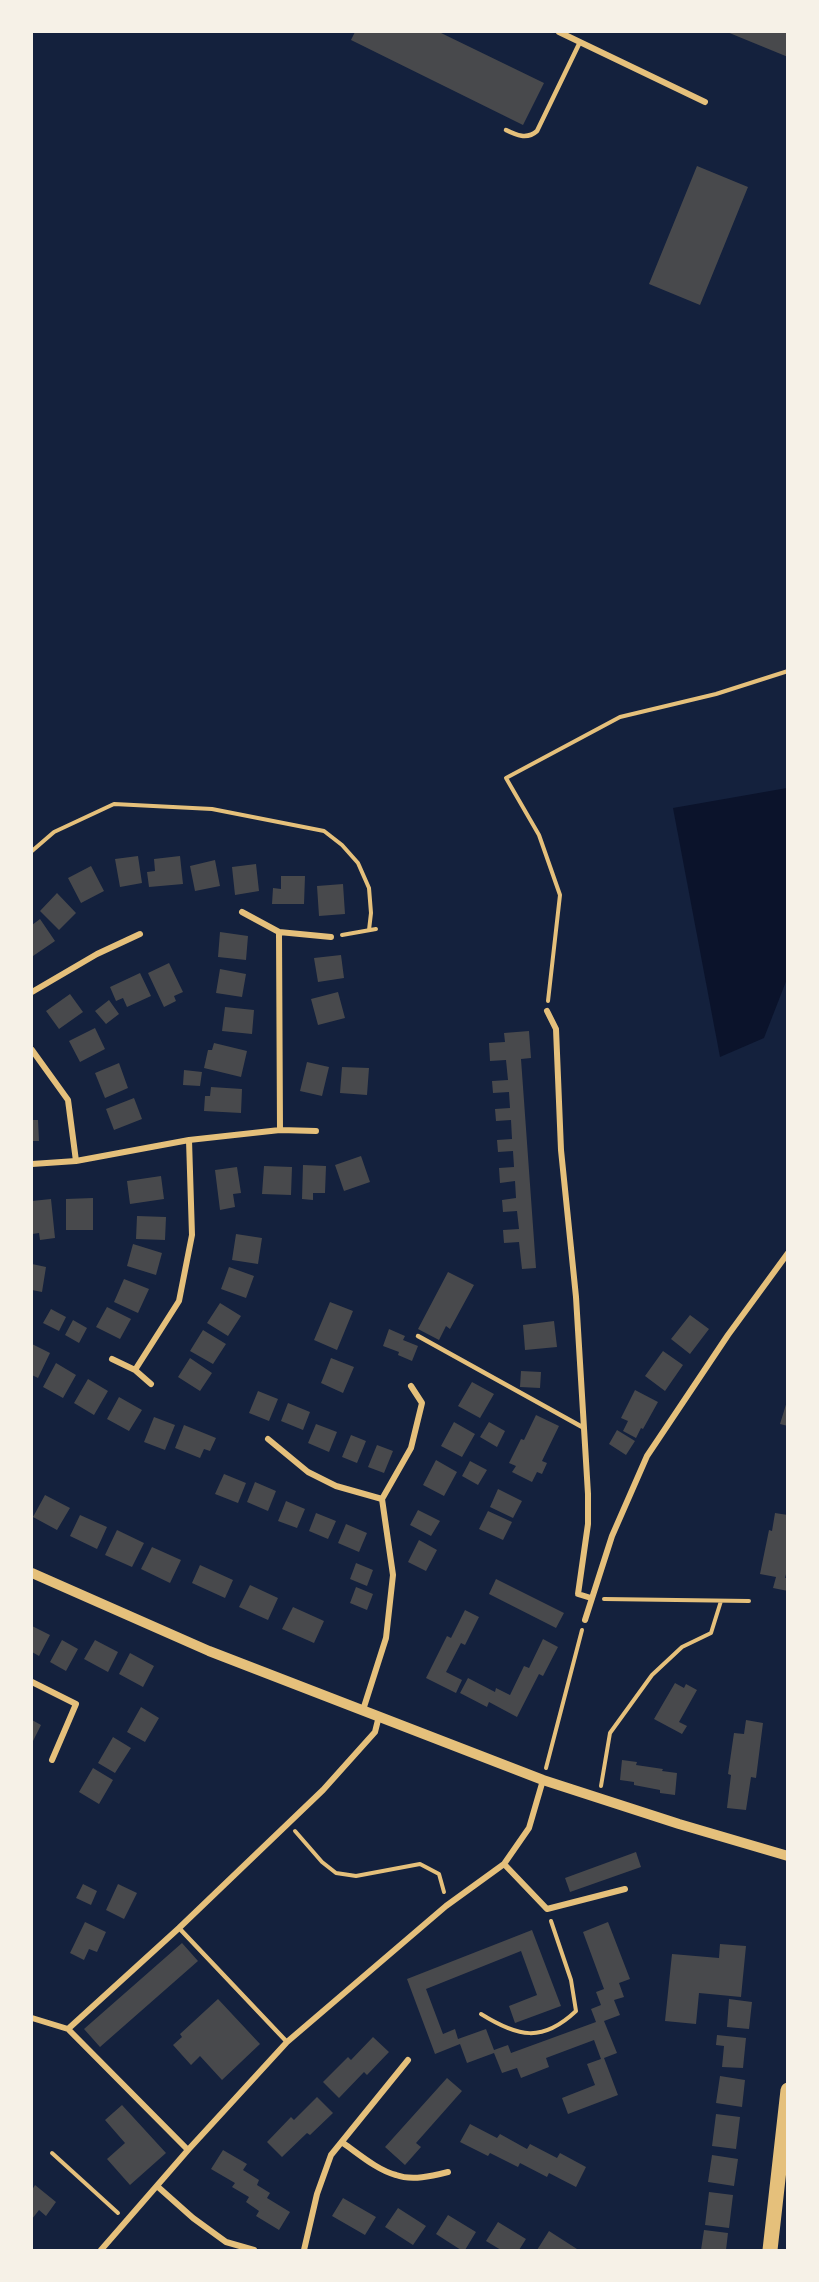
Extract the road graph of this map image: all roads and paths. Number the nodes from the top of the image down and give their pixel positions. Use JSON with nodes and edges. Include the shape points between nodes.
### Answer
{"nodes":[{"id":1,"x":559,"y":32,"type":"edge"},
{"id":2,"x":580,"y":42,"type":"junction"},
{"id":3,"x":705,"y":102,"type":"dead end"},
{"id":4,"x":506,"y":130,"type":"dead end"},
{"id":5,"x":788,"y":671,"type":"edge"},
{"id":6,"x":32,"y":851,"type":"edge"},
{"id":7,"x":242,"y":912,"type":"dead end"},
{"id":8,"x":376,"y":929,"type":"dead end"},
{"id":9,"x":369,"y":930,"type":"junction"},
{"id":10,"x":279,"y":932,"type":"junction"},
{"id":11,"x":140,"y":934,"type":"dead end"},
{"id":12,"x":332,"y":937,"type":"joint"},
{"id":13,"x":32,"y":992,"type":"edge"},
{"id":14,"x":547,"y":1011,"type":"joint"},
{"id":15,"x":32,"y":1050,"type":"edge"},
{"id":16,"x":280,"y":1130,"type":"junction"},
{"id":17,"x":316,"y":1131,"type":"dead end"},
{"id":18,"x":189,"y":1140,"type":"junction"},
{"id":19,"x":76,"y":1161,"type":"junction"},
{"id":20,"x":32,"y":1164,"type":"edge"},
{"id":21,"x":788,"y":1253,"type":"edge"},
{"id":22,"x":418,"y":1336,"type":"dead end"},
{"id":23,"x":112,"y":1359,"type":"dead end"},
{"id":24,"x":135,"y":1370,"type":"junction"},
{"id":25,"x":151,"y":1384,"type":"dead end"},
{"id":26,"x":411,"y":1386,"type":"dead end"},
{"id":27,"x":584,"y":1428,"type":"junction"},
{"id":28,"x":268,"y":1440,"type":"dead end"},
{"id":29,"x":382,"y":1499,"type":"junction"},
{"id":30,"x":32,"y":1573,"type":"edge"},
{"id":31,"x":591,"y":1599,"type":"junction"},
{"id":32,"x":721,"y":1601,"type":"junction"},
{"id":33,"x":749,"y":1601,"type":"dead end"},
{"id":34,"x":585,"y":1620,"type":"joint"},
{"id":35,"x":32,"y":1682,"type":"edge"},
{"id":36,"x":363,"y":1710,"type":"junction"},
{"id":37,"x":379,"y":1716,"type":"junction"},
{"id":38,"x":52,"y":1760,"type":"dead end"},
{"id":39,"x":543,"y":1780,"type":"junction"},
{"id":40,"x":599,"y":1799,"type":"junction"},
{"id":41,"x":289,"y":1824,"type":"junction"},
{"id":42,"x":788,"y":1856,"type":"edge"},
{"id":43,"x":504,"y":1864,"type":"junction"},
{"id":44,"x":625,"y":1889,"type":"dead end"},
{"id":45,"x":446,"y":1906,"type":"junction"},
{"id":46,"x":547,"y":1909,"type":"junction"},
{"id":47,"x":179,"y":1928,"type":"junction"},
{"id":48,"x":482,"y":2014,"type":"dead end"},
{"id":49,"x":32,"y":2018,"type":"edge"},
{"id":50,"x":68,"y":2029,"type":"junction"},
{"id":51,"x":287,"y":2042,"type":"junction"},
{"id":52,"x":408,"y":2060,"type":"dead end"},
{"id":53,"x":788,"y":2090,"type":"edge"},
{"id":54,"x":343,"y":2143,"type":"junction"},
{"id":55,"x":188,"y":2150,"type":"junction"},
{"id":56,"x":52,"y":2153,"type":"dead end"},
{"id":57,"x":448,"y":2172,"type":"dead end"},
{"id":58,"x":157,"y":2186,"type":"junction"},
{"id":59,"x":127,"y":2222,"type":"junction"},
{"id":60,"x":101,"y":2250,"type":"edge"},
{"id":61,"x":254,"y":2250,"type":"edge"},
{"id":62,"x":304,"y":2250,"type":"edge"},
{"id":63,"x":770,"y":2250,"type":"edge"}],
"edges":[{"from":1,"to":2,"type":"street"},
{"from":2,"to":3,"type":"street"},
{"from":2,"to":4,"type":"lane","via":[[537,131],[526,137]]},
{"from":5,"to":14,"type":"path","via":[[716,694],[620,717],[506,778],[539,835],[560,895]]},
{"from":6,"to":9,"type":"path","via":[[54,832],[114,804],[212,809],[324,831],[358,863],[369,888]]},
{"from":7,"to":10,"type":"street"},
{"from":8,"to":9,"type":"path"},
{"from":9,"to":12,"type":"path"},
{"from":10,"to":12,"type":"street"},
{"from":10,"to":16,"type":"street"},
{"from":11,"to":13,"type":"street"},
{"from":14,"to":27,"type":"street","via":[[556,1029],[561,1150]]},
{"from":15,"to":19,"type":"street","via":[[68,1100]]},
{"from":16,"to":17,"type":"street"},
{"from":16,"to":18,"type":"street"},
{"from":18,"to":19,"type":"street"},
{"from":18,"to":24,"type":"street","via":[[192,1235],[179,1301]]},
{"from":19,"to":20,"type":"street"},
{"from":21,"to":31,"type":"street","via":[[647,1456],[612,1536]]},
{"from":22,"to":27,"type":"lane"},
{"from":23,"to":24,"type":"street"},
{"from":24,"to":25,"type":"street"},
{"from":26,"to":29,"type":"street","via":[[422,1403],[411,1448]]},
{"from":27,"to":31,"type":"street","via":[[588,1524],[578,1594]]},
{"from":28,"to":29,"type":"street","via":[[308,1472],[336,1486]]},
{"from":29,"to":36,"type":"street","via":[[393,1575],[386,1638]]},
{"from":30,"to":36,"type":"street","via":[[209,1651]]},
{"from":31,"to":32,"type":"path"},
{"from":31,"to":34,"type":"street"},
{"from":32,"to":33,"type":"path"},
{"from":32,"to":40,"type":"path","via":[[711,1634],[682,1647],[652,1675],[610,1733]]},
{"from":34,"to":39,"type":"path"},
{"from":35,"to":38,"type":"street","via":[[76,1704]]},
{"from":36,"to":37,"type":"street"},
{"from":37,"to":39,"type":"street"},
{"from":37,"to":41,"type":"street","via":[[375,1732],[360,1750]]},
{"from":39,"to":40,"type":"street"},
{"from":39,"to":43,"type":"street","via":[[529,1828]]},
{"from":40,"to":42,"type":"street"},
{"from":41,"to":45,"type":"path","via":[[336,1873],[356,1876],[420,1864],[439,1874]]},
{"from":41,"to":47,"type":"street"},
{"from":43,"to":45,"type":"street"},
{"from":43,"to":46,"type":"street"},
{"from":44,"to":46,"type":"street"},
{"from":45,"to":51,"type":"street"},
{"from":46,"to":48,"type":"path","via":[[571,1980],[576,2011],[560,2026],[528,2034],[503,2028]]},
{"from":47,"to":50,"type":"street"},
{"from":47,"to":51,"type":"lane"},
{"from":49,"to":50,"type":"street"},
{"from":50,"to":55,"type":"street"},
{"from":51,"to":55,"type":"street"},
{"from":52,"to":54,"type":"street"},
{"from":53,"to":63,"type":"main road"},
{"from":54,"to":57,"type":"street","via":[[397,2176],[424,2177]]},
{"from":54,"to":62,"type":"street","via":[[331,2156],[317,2194]]},
{"from":55,"to":58,"type":"street"},
{"from":56,"to":59,"type":"path"},
{"from":58,"to":59,"type":"street"},
{"from":58,"to":61,"type":"street","via":[[225,2242]]},
{"from":59,"to":60,"type":"street"}]}
